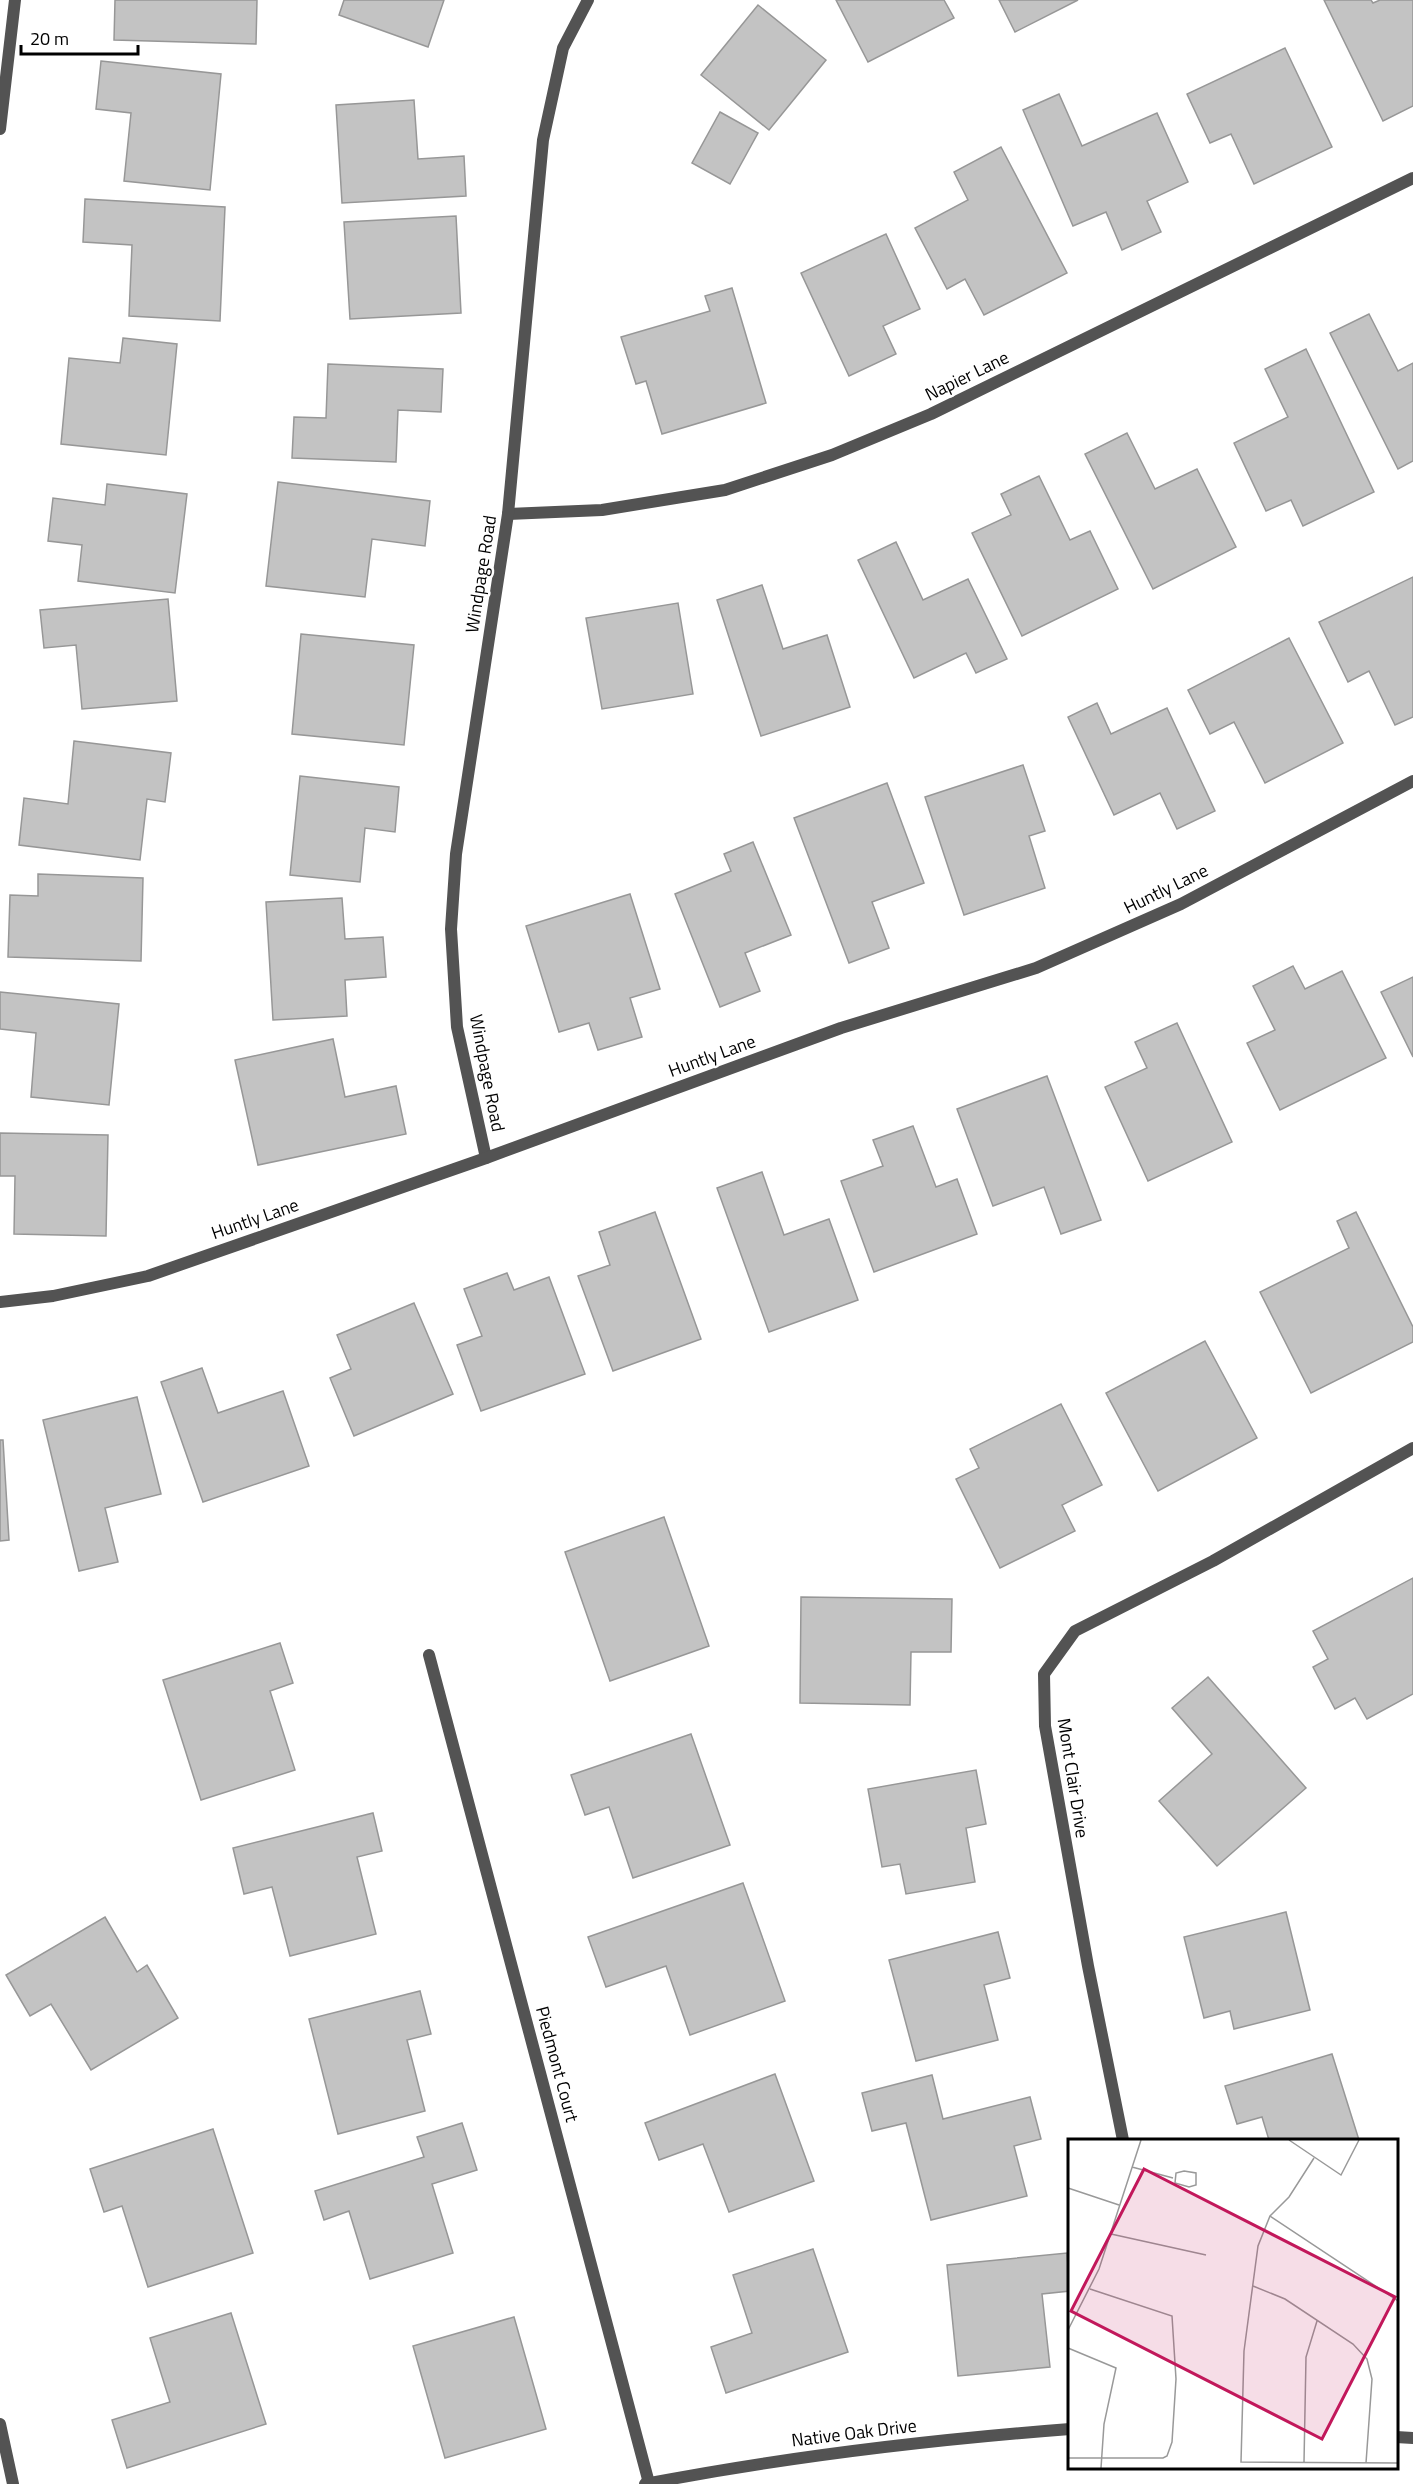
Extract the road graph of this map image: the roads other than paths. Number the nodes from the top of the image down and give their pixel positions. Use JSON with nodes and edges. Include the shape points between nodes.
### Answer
{"nodes":[{"id":1,"x":15,"y":0,"type":"edge"},
{"id":2,"x":588,"y":0,"type":"edge"},
{"id":3,"x":0,"y":129,"type":"edge"},
{"id":4,"x":1413,"y":178,"type":"edge"},
{"id":5,"x":508,"y":514,"type":"junction"},
{"id":6,"x":1413,"y":781,"type":"edge"},
{"id":7,"x":486,"y":1158,"type":"junction"},
{"id":8,"x":0,"y":1302,"type":"edge"},
{"id":9,"x":1413,"y":1448,"type":"edge"},
{"id":10,"x":429,"y":1655,"type":"dead end"},
{"id":11,"x":1123,"y":2139,"type":"edge"},
{"id":12,"x":0,"y":2424,"type":"edge"},
{"id":13,"x":1068,"y":2429,"type":"edge"},
{"id":14,"x":1398,"y":2437,"type":"edge"},
{"id":15,"x":1413,"y":2438,"type":"edge"},
{"id":16,"x":13,"y":2484,"type":"edge"},
{"id":17,"x":647,"y":2484,"type":"edge"}],
"edges":[{"from":1,"to":3,"type":"street"},
{"from":2,"to":5,"type":"street","name":"Windpage Road","via":[[562,48],[543,140]]},
{"from":4,"to":5,"type":"street","name":"Napier Lane","via":[[931,414],[832,455],[725,490],[602,510]]},
{"from":5,"to":7,"type":"street","name":"Windpage Road","via":[[456,854],[451,928],[457,1027]]},
{"from":6,"to":7,"type":"street","name":"Huntly Lane","via":[[1181,904],[1036,968],[841,1028]]},
{"from":7,"to":8,"type":"street","name":"Huntly Lane","via":[[148,1276],[53,1296]]},
{"from":9,"to":11,"type":"street","name":"Mont Clair Drive","via":[[1213,1561],[1075,1631],[1044,1674],[1044,1726]]},
{"from":10,"to":17,"type":"street","name":"Piedmont Court"},
{"from":12,"to":16,"type":"street"},
{"from":13,"to":17,"type":"street","name":"Native Oak Drive","via":[[969,2437],[765,2463]]},
{"from":14,"to":15,"type":"street"}]}
